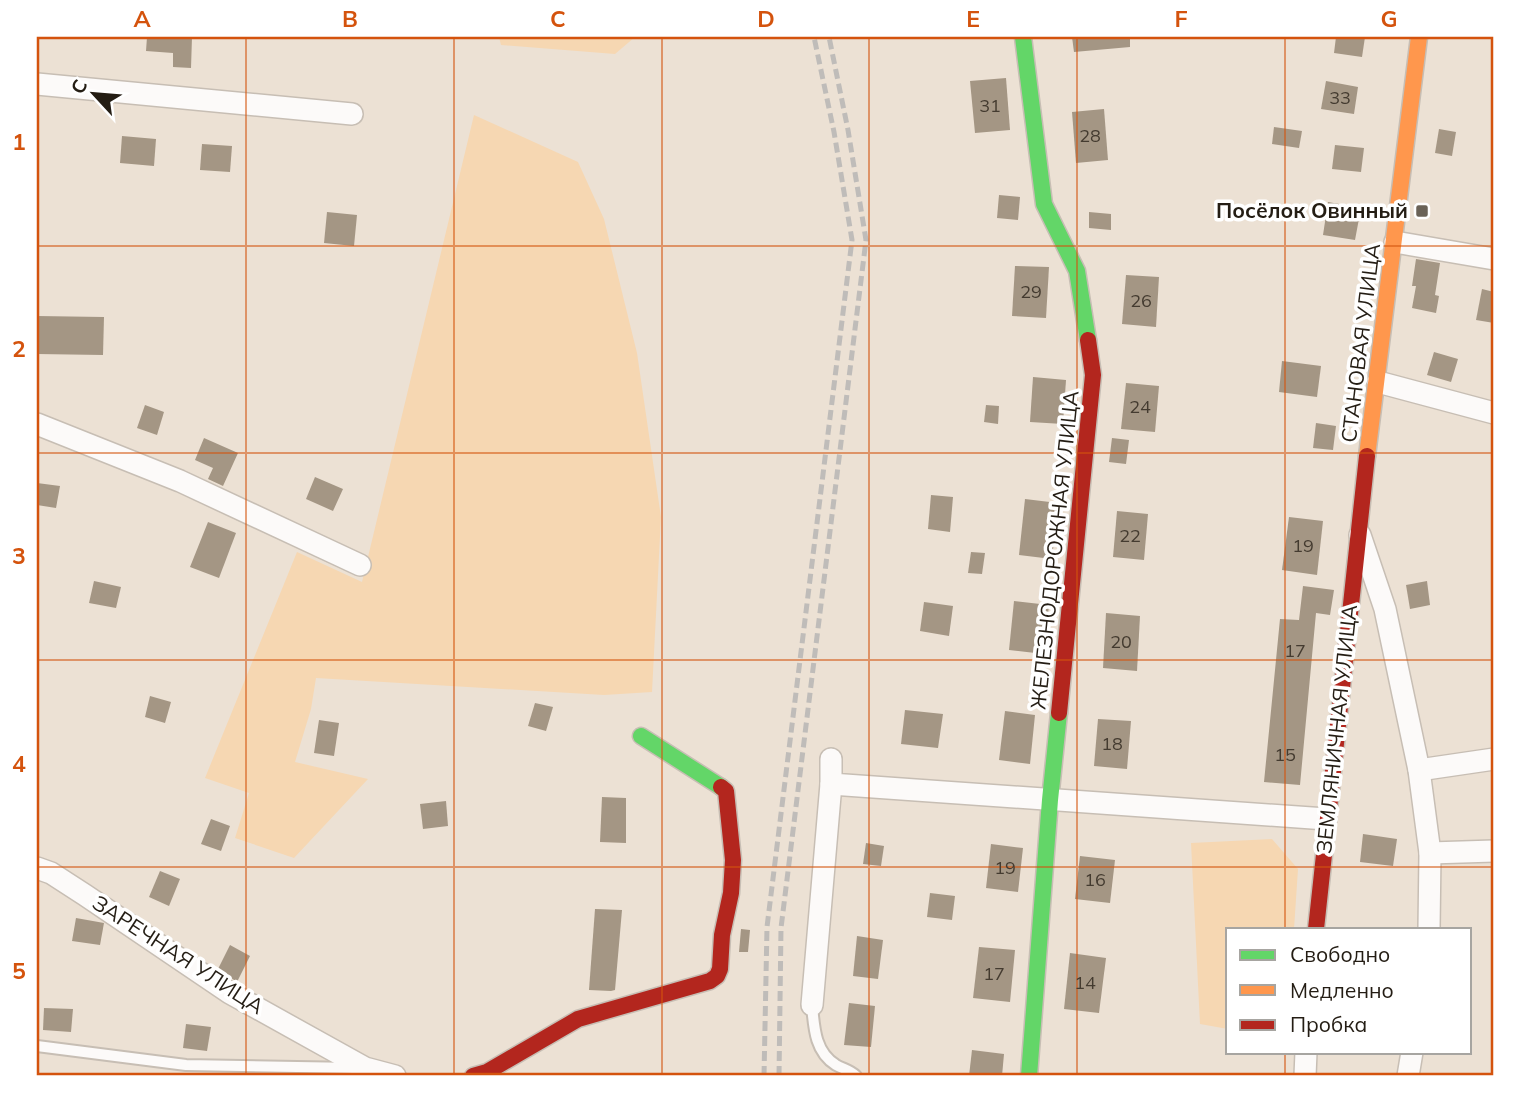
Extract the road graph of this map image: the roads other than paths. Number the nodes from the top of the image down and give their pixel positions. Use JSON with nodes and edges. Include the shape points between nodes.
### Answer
{"nodes":[{"id":1,"x":1023,"y":37,"type":"edge"},
{"id":2,"x":1419,"y":37,"type":"edge"},
{"id":3,"x":37,"y":84,"type":"edge"},
{"id":4,"x":352,"y":114,"type":"dead end"},
{"id":5,"x":1395,"y":242,"type":"junction"},
{"id":6,"x":1494,"y":259,"type":"edge"},
{"id":7,"x":1378,"y":382,"type":"junction"},
{"id":8,"x":1494,"y":413,"type":"edge"},
{"id":9,"x":37,"y":424,"type":"edge"},
{"id":10,"x":1358,"y":529,"type":"junction"},
{"id":11,"x":360,"y":565,"type":"dead end"},
{"id":12,"x":641,"y":736,"type":"dead end"},
{"id":13,"x":831,"y":759,"type":"dead end"},
{"id":14,"x":1494,"y":759,"type":"edge"},
{"id":15,"x":1419,"y":770,"type":"junction"},
{"id":16,"x":831,"y":784,"type":"junction"},
{"id":17,"x":1050,"y":800,"type":"junction"},
{"id":18,"x":1326,"y":819,"type":"junction"},
{"id":19,"x":1494,"y":851,"type":"edge"},
{"id":20,"x":1430,"y":853,"type":"junction"},
{"id":21,"x":37,"y":868,"type":"edge"},
{"id":22,"x":1317,"y":928,"type":"edge"},
{"id":23,"x":1429,"y":928,"type":"edge"},
{"id":24,"x":812,"y":1005,"type":"joint"},
{"id":25,"x":37,"y":1046,"type":"edge"},
{"id":26,"x":1306,"y":1054,"type":"edge"},
{"id":27,"x":1412,"y":1054,"type":"edge"},
{"id":28,"x":365,"y":1068,"type":"junction"},
{"id":29,"x":396,"y":1076,"type":"edge"},
{"id":30,"x":473,"y":1076,"type":"edge"},
{"id":31,"x":856,"y":1076,"type":"edge"},
{"id":32,"x":1029,"y":1076,"type":"edge"},
{"id":33,"x":1306,"y":1076,"type":"edge"},
{"id":34,"x":1408,"y":1076,"type":"edge"}],
"edges":[{"from":1,"to":17,"type":"street","name":"ЖЕЛЕЗНОДОРОЖНАЯ УЛИЦА","via":[[1044,204],[1077,271],[1093,375]]},
{"from":2,"to":5,"type":"street","name":"СТАНОВАЯ УЛИЦА"},
{"from":3,"to":4,"type":"street"},
{"from":5,"to":6,"type":"street"},
{"from":5,"to":7,"type":"street","name":"СТАНОВАЯ УЛИЦА"},
{"from":7,"to":8,"type":"street"},
{"from":7,"to":10,"type":"street","name":"СТАНОВАЯ УЛИЦА"},
{"from":9,"to":11,"type":"street","via":[[180,481]]},
{"from":10,"to":15,"type":"street","via":[[1385,608]]},
{"from":10,"to":18,"type":"street","name":"ЗЕМЛЯНИЧНАЯ УЛИЦА"},
{"from":12,"to":30,"type":"street","via":[[726,791],[733,860],[717,976],[578,1018]]},
{"from":13,"to":16,"type":"street"},
{"from":14,"to":15,"type":"street"},
{"from":15,"to":20,"type":"street"},
{"from":16,"to":17,"type":"street"},
{"from":16,"to":24,"type":"street"},
{"from":17,"to":18,"type":"street"},
{"from":17,"to":32,"type":"street","name":"ЖЕЛЕЗНОДОРОЖНАЯ УЛИЦА"},
{"from":18,"to":22,"type":"street","name":"ЗЕМЛЯНИЧНАЯ УЛИЦА"},
{"from":19,"to":20,"type":"street"},
{"from":20,"to":23,"type":"street"},
{"from":21,"to":28,"type":"street","name":"ЗАРЕЧНАЯ УЛИЦА","via":[[230,993]]},
{"from":24,"to":31,"type":"lane","via":[[812,1028],[823,1053]]},
{"from":25,"to":28,"type":"lane","via":[[186,1065]]},
{"from":26,"to":33,"type":"street"},
{"from":27,"to":34,"type":"street"},
{"from":28,"to":29,"type":"street","name":"ЗАРЕЧНАЯ УЛИЦА"}]}
